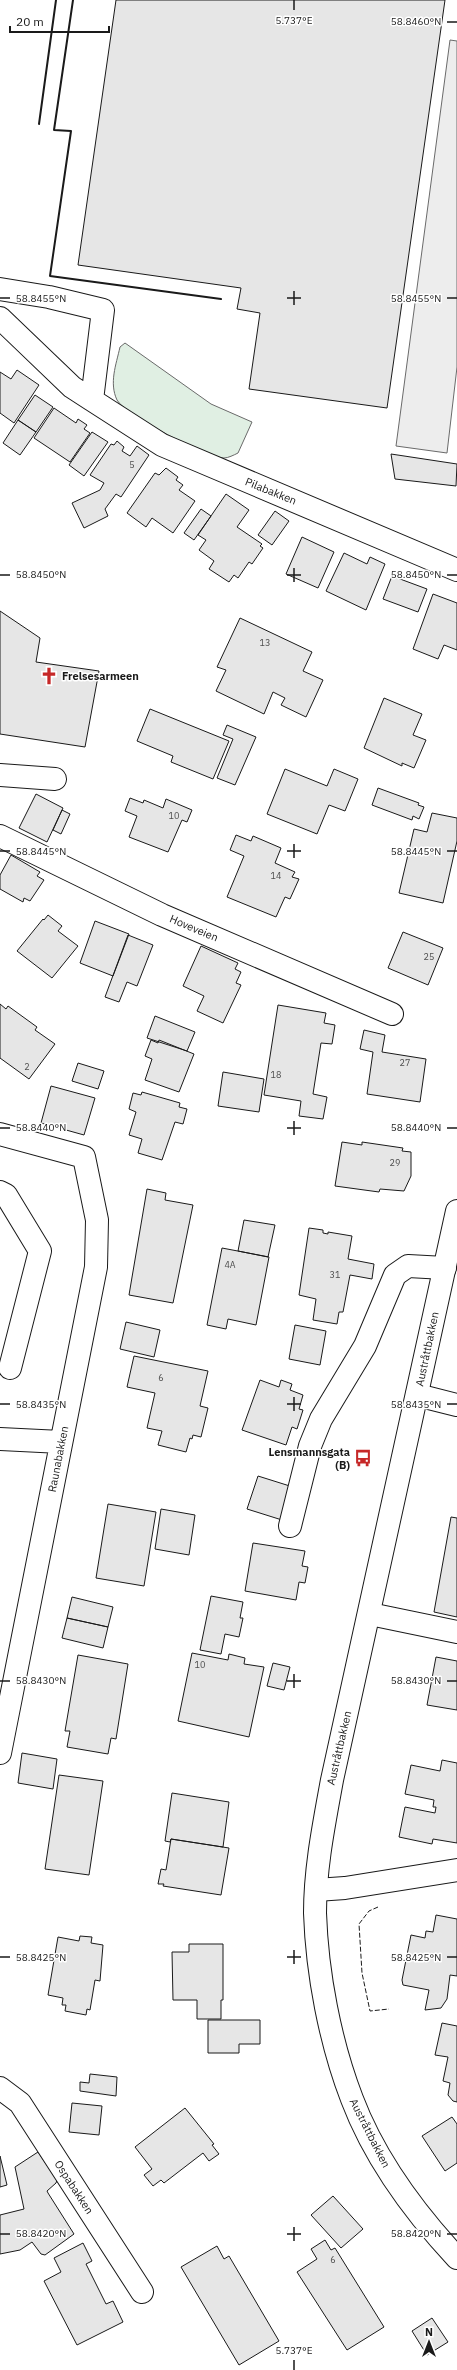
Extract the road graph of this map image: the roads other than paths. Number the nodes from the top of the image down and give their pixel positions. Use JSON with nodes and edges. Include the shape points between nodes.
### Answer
{"nodes":[{"id":1,"x":0,"y":289,"type":"edge"},
{"id":2,"x":0,"y":318,"type":"edge"},
{"id":3,"x":92,"y":400,"type":"junction"},
{"id":4,"x":457,"y":570,"type":"edge"},
{"id":5,"x":0,"y":775,"type":"edge"},
{"id":6,"x":55,"y":779,"type":"dead end"},
{"id":7,"x":0,"y":836,"type":"edge"},
{"id":8,"x":392,"y":1014,"type":"dead end"},
{"id":9,"x":0,"y":1134,"type":"edge"},
{"id":10,"x":0,"y":1192,"type":"edge"},
{"id":11,"x":457,"y":1211,"type":"edge"},
{"id":12,"x":445,"y":1268,"type":"junction"},
{"id":13,"x":10,"y":1368,"type":"dead end"},
{"id":14,"x":417,"y":1395,"type":"junction"},
{"id":15,"x":457,"y":1405,"type":"edge"},
{"id":16,"x":0,"y":1439,"type":"edge"},
{"id":17,"x":62,"y":1442,"type":"junction"},
{"id":18,"x":290,"y":1526,"type":"dead end"},
{"id":19,"x":370,"y":1614,"type":"junction"},
{"id":20,"x":457,"y":1632,"type":"edge"},
{"id":21,"x":0,"y":1752,"type":"edge"},
{"id":22,"x":457,"y":1870,"type":"edge"},
{"id":23,"x":316,"y":1890,"type":"junction"},
{"id":24,"x":0,"y":2088,"type":"edge"},
{"id":25,"x":457,"y":2258,"type":"edge"},
{"id":26,"x":142,"y":2292,"type":"dead end"}],
"edges":[{"from":1,"to":3,"type":"street","via":[[103,310]]},
{"from":2,"to":3,"type":"street","name":"Pilabakken","via":[[72,387]]},
{"from":3,"to":4,"type":"street","name":"Pilabakken","via":[[162,445]]},
{"from":5,"to":6,"type":"street"},
{"from":7,"to":8,"type":"street","name":"Hoveveien","via":[[157,912]]},
{"from":9,"to":17,"type":"street","name":"Raunabakken","via":[[84,1157],[97,1220],[96,1267]]},
{"from":10,"to":13,"type":"street","via":[[6,1195],[40,1250]]},
{"from":11,"to":12,"type":"street","name":"Austråttbakken"},
{"from":12,"to":14,"type":"street","name":"Austråttbakken"},
{"from":12,"to":18,"type":"street","via":[[408,1266],[395,1275],[365,1346],[321,1419],[310,1446]]},
{"from":14,"to":15,"type":"street"},
{"from":14,"to":19,"type":"street","name":"Austråttbakken"},
{"from":16,"to":17,"type":"street"},
{"from":17,"to":21,"type":"street","name":"Raunabakken"},
{"from":19,"to":20,"type":"street"},
{"from":19,"to":23,"type":"street","name":"Austråttbakken","via":[[332,1780],[322,1834]]},
{"from":22,"to":23,"type":"street","via":[[345,1888]]},
{"from":23,"to":25,"type":"street","name":"Austråttbakken","via":[[315,1912],[320,1970],[331,2029],[352,2099],[391,2174]]},
{"from":24,"to":26,"type":"street","name":"Ospabakken","via":[[20,2103]]}]}
